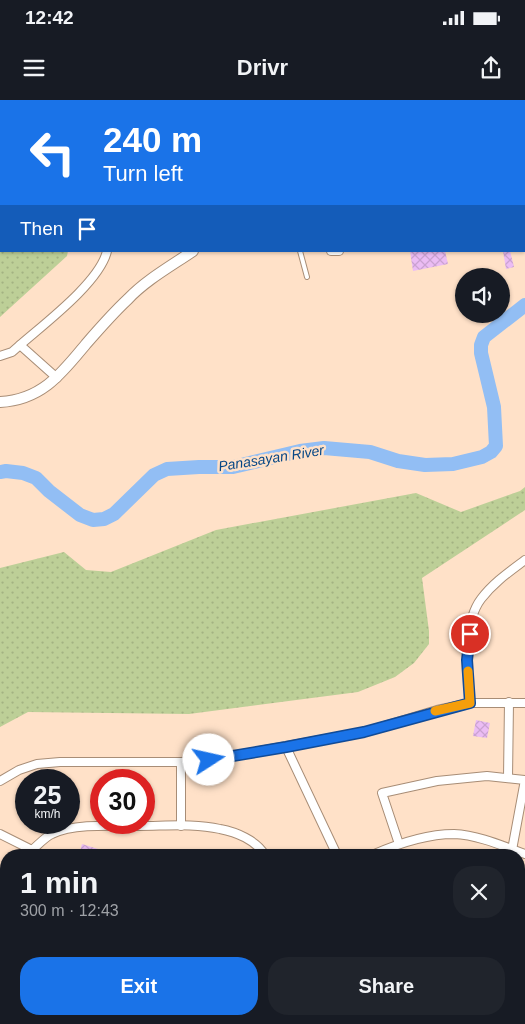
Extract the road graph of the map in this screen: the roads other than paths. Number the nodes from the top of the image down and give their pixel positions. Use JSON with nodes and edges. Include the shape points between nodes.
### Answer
{"nodes":[{"id":1,"x":107,"y":252,"type":"edge"},
{"id":2,"x":192,"y":252,"type":"edge"},
{"id":3,"x":300,"y":252,"type":"edge"},
{"id":4,"x":308,"y":276,"type":"dead end"},
{"id":5,"x":20,"y":346,"type":"junction"},
{"id":6,"x":0,"y":356,"type":"edge"},
{"id":7,"x":57,"y":378,"type":"junction"},
{"id":8,"x":0,"y":402,"type":"edge"},
{"id":9,"x":525,"y":560,"type":"edge"},
{"id":10,"x":509,"y":702,"type":"junction"},
{"id":11,"x":470,"y":703,"type":"junction"},
{"id":12,"x":525,"y":703,"type":"edge"},
{"id":13,"x":286,"y":747,"type":"junction"},
{"id":14,"x":181,"y":762,"type":"junction"},
{"id":15,"x":508,"y":778,"type":"junction"},
{"id":16,"x":525,"y":780,"type":"edge"},
{"id":17,"x":0,"y":781,"type":"edge"},
{"id":18,"x":181,"y":826,"type":"junction"},
{"id":19,"x":0,"y":834,"type":"edge"},
{"id":20,"x":399,"y":844,"type":"junction"},
{"id":21,"x":27,"y":849,"type":"edge"},
{"id":22,"x":33,"y":849,"type":"edge"},
{"id":23,"x":259,"y":849,"type":"edge"},
{"id":24,"x":335,"y":849,"type":"edge"},
{"id":25,"x":387,"y":849,"type":"edge"},
{"id":26,"x":509,"y":849,"type":"edge"},
{"id":27,"x":512,"y":849,"type":"edge"}],
"edges":[{"from":1,"to":5,"type":"street","via":[[105,260],[84,287]]},
{"from":2,"to":7,"type":"street","via":[[129,297]]},
{"from":3,"to":4,"type":"lane"},
{"from":5,"to":6,"type":"street"},
{"from":5,"to":7,"type":"street"},
{"from":7,"to":8,"type":"street","via":[[28,397]]},
{"from":9,"to":11,"type":"street","via":[[500,578],[480,600],[472,616],[467,660]]},
{"from":10,"to":11,"type":"street"},
{"from":10,"to":12,"type":"street"},
{"from":10,"to":15,"type":"street"},
{"from":11,"to":13,"type":"street","via":[[364,732]]},
{"from":13,"to":14,"type":"street"},
{"from":13,"to":24,"type":"street"},
{"from":14,"to":17,"type":"street","via":[[37,764]]},
{"from":14,"to":18,"type":"street"},
{"from":15,"to":16,"type":"street"},
{"from":15,"to":20,"type":"street","via":[[487,776],[445,780],[382,793]]},
{"from":16,"to":27,"type":"street"},
{"from":18,"to":22,"type":"street","via":[[93,826],[66,830],[51,834]]},
{"from":18,"to":23,"type":"street","via":[[236,833]]},
{"from":19,"to":21,"type":"street"},
{"from":20,"to":25,"type":"street"},
{"from":20,"to":26,"type":"street","via":[[456,834]]}]}
